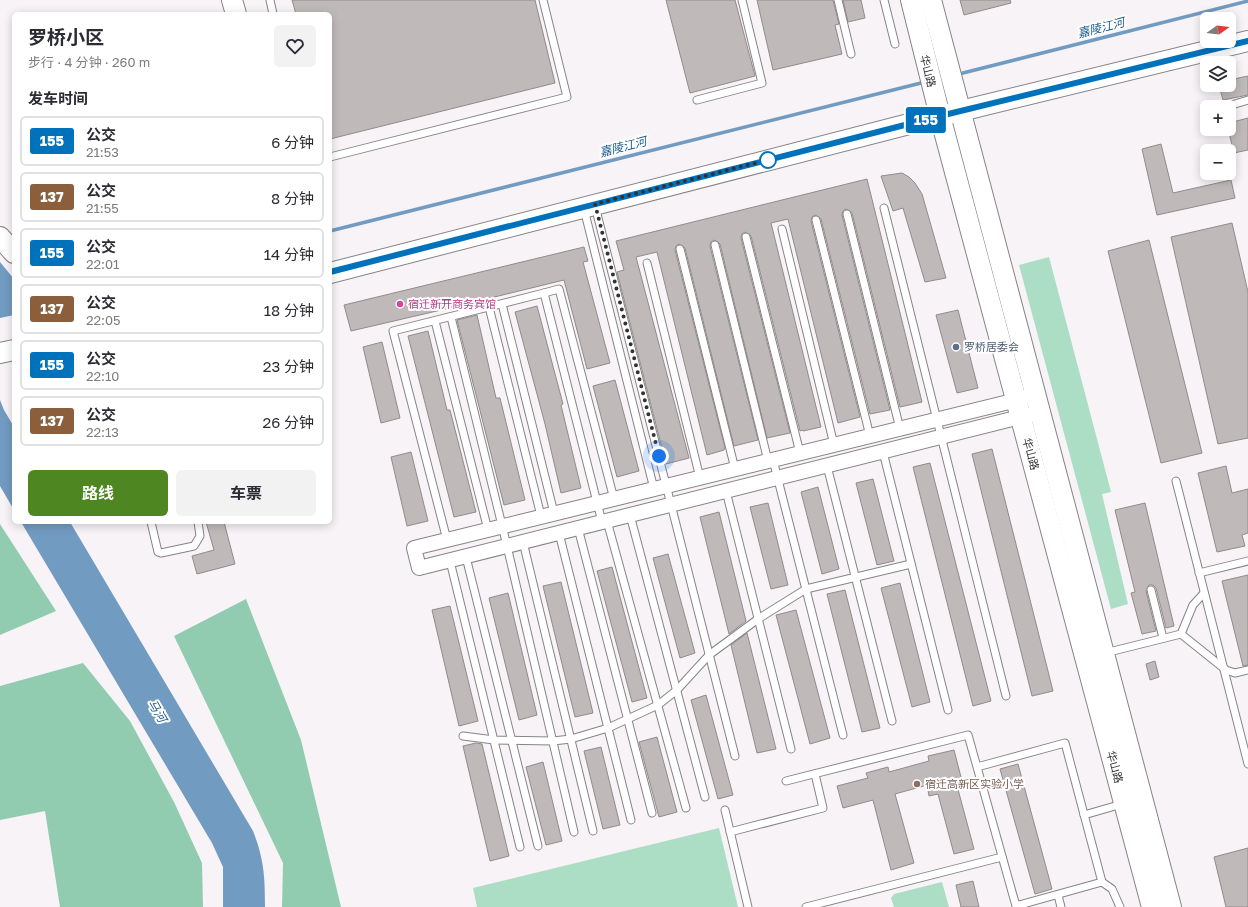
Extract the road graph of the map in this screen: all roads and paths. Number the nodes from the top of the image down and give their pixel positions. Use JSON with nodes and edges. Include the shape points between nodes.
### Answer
{"nodes":[{"id":1,"x":232,"y":0,"type":"edge"},
{"id":2,"x":270,"y":0,"type":"edge"},
{"id":3,"x":543,"y":0,"type":"edge"},
{"id":4,"x":742,"y":0,"type":"edge"},
{"id":5,"x":838,"y":0,"type":"edge"},
{"id":6,"x":884,"y":0,"type":"edge"},
{"id":7,"x":911,"y":0,"type":"edge"},
{"id":8,"x":931,"y":0,"type":"edge"},
{"id":9,"x":235,"y":12,"type":"edge"},
{"id":10,"x":273,"y":12,"type":"edge"},
{"id":11,"x":1248,"y":41,"type":"edge"},
{"id":12,"x":895,"y":44,"type":"dead end"},
{"id":13,"x":852,"y":54,"type":"dead end"},
{"id":14,"x":697,"y":100,"type":"dead end"},
{"id":15,"x":1248,"y":100,"type":"edge"},
{"id":16,"x":1236,"y":104,"type":"edge"},
{"id":17,"x":959,"y":112,"type":"junction"},
{"id":18,"x":940,"y":116,"type":"junction"},
{"id":19,"x":332,"y":156,"type":"edge"},
{"id":20,"x":589,"y":205,"type":"junction"},
{"id":21,"x":884,"y":208,"type":"dead end"},
{"id":22,"x":847,"y":214,"type":"dead end"},
{"id":23,"x":816,"y":220,"type":"dead end"},
{"id":24,"x":782,"y":230,"type":"dead end"},
{"id":25,"x":0,"y":237,"type":"edge"},
{"id":26,"x":746,"y":237,"type":"dead end"},
{"id":27,"x":715,"y":245,"type":"dead end"},
{"id":28,"x":680,"y":249,"type":"dead end"},
{"id":29,"x":12,"y":251,"type":"edge"},
{"id":30,"x":647,"y":263,"type":"dead end"},
{"id":31,"x":332,"y":271,"type":"edge"},
{"id":32,"x":544,"y":293,"type":"junction"},
{"id":33,"x":502,"y":304,"type":"junction"},
{"id":34,"x":489,"y":307,"type":"junction"},
{"id":35,"x":451,"y":317,"type":"junction"},
{"id":36,"x":435,"y":321,"type":"junction"},
{"id":37,"x":12,"y":350,"type":"edge"},
{"id":38,"x":0,"y":353,"type":"edge"},
{"id":39,"x":1028,"y":406,"type":"junction"},
{"id":40,"x":937,"y":420,"type":"junction"},
{"id":41,"x":900,"y":429,"type":"junction"},
{"id":42,"x":870,"y":436,"type":"junction"},
{"id":43,"x":941,"y":437,"type":"junction"},
{"id":44,"x":834,"y":445,"type":"junction"},
{"id":45,"x":883,"y":452,"type":"junction"},
{"id":46,"x":800,"y":453,"type":"junction"},
{"id":47,"x":770,"y":460,"type":"junction"},
{"id":48,"x":827,"y":466,"type":"junction"},
{"id":49,"x":735,"y":469,"type":"junction"},
{"id":50,"x":700,"y":478,"type":"junction"},
{"id":51,"x":778,"y":478,"type":"junction"},
{"id":52,"x":1176,"y":481,"type":"dead end"},
{"id":53,"x":660,"y":487,"type":"junction"},
{"id":54,"x":726,"y":491,"type":"junction"},
{"id":55,"x":614,"y":499,"type":"junction"},
{"id":56,"x":597,"y":503,"type":"junction"},
{"id":57,"x":671,"y":505,"type":"junction"},
{"id":58,"x":548,"y":515,"type":"junction"},
{"id":59,"x":630,"y":515,"type":"junction"},
{"id":60,"x":605,"y":522,"type":"junction"},
{"id":61,"x":151,"y":524,"type":"edge"},
{"id":62,"x":198,"y":524,"type":"edge"},
{"id":63,"x":502,"y":526,"type":"junction"},
{"id":64,"x":578,"y":528,"type":"junction"},
{"id":65,"x":488,"y":530,"type":"junction"},
{"id":66,"x":559,"y":533,"type":"junction"},
{"id":67,"x":447,"y":540,"type":"junction"},
{"id":68,"x":523,"y":542,"type":"junction"},
{"id":69,"x":507,"y":546,"type":"junction"},
{"id":70,"x":466,"y":557,"type":"junction"},
{"id":71,"x":450,"y":561,"type":"junction"},
{"id":72,"x":1248,"y":561,"type":"edge"},
{"id":73,"x":911,"y":564,"type":"junction"},
{"id":74,"x":1199,"y":573,"type":"junction"},
{"id":75,"x":856,"y":577,"type":"junction"},
{"id":76,"x":806,"y":588,"type":"junction"},
{"id":77,"x":1151,"y":590,"type":"dead end"},
{"id":78,"x":1204,"y":593,"type":"junction"},
{"id":79,"x":758,"y":619,"type":"junction"},
{"id":80,"x":1181,"y":634,"type":"junction"},
{"id":81,"x":1163,"y":638,"type":"junction"},
{"id":82,"x":709,"y":655,"type":"junction"},
{"id":83,"x":1094,"y":655,"type":"junction"},
{"id":84,"x":1223,"y":667,"type":"junction"},
{"id":85,"x":1248,"y":670,"type":"edge"},
{"id":86,"x":677,"y":690,"type":"junction"},
{"id":87,"x":1006,"y":696,"type":"dead end"},
{"id":88,"x":658,"y":705,"type":"junction"},
{"id":89,"x":948,"y":710,"type":"dead end"},
{"id":90,"x":627,"y":720,"type":"junction"},
{"id":91,"x":892,"y":721,"type":"dead end"},
{"id":92,"x":608,"y":728,"type":"junction"},
{"id":93,"x":843,"y":735,"type":"dead end"},
{"id":94,"x":463,"y":736,"type":"dead end"},
{"id":95,"x":571,"y":739,"type":"junction"},
{"id":96,"x":494,"y":740,"type":"junction"},
{"id":97,"x":512,"y":741,"type":"junction"},
{"id":98,"x":553,"y":741,"type":"junction"},
{"id":99,"x":791,"y":749,"type":"dead end"},
{"id":100,"x":735,"y":756,"type":"dead end"},
{"id":101,"x":1248,"y":764,"type":"edge"},
{"id":102,"x":977,"y":767,"type":"junction"},
{"id":103,"x":815,"y":774,"type":"junction"},
{"id":104,"x":786,"y":781,"type":"dead end"},
{"id":105,"x":705,"y":798,"type":"dead end"},
{"id":106,"x":1125,"y":803,"type":"junction"},
{"id":107,"x":686,"y":808,"type":"dead end"},
{"id":108,"x":725,"y":810,"type":"dead end"},
{"id":109,"x":652,"y":814,"type":"dead end"},
{"id":110,"x":1084,"y":815,"type":"junction"},
{"id":111,"x":631,"y":820,"type":"dead end"},
{"id":112,"x":594,"y":831,"type":"dead end"},
{"id":113,"x":574,"y":832,"type":"dead end"},
{"id":114,"x":730,"y":832,"type":"junction"},
{"id":115,"x":538,"y":846,"type":"dead end"},
{"id":116,"x":520,"y":847,"type":"dead end"},
{"id":117,"x":1002,"y":857,"type":"junction"},
{"id":118,"x":1102,"y":882,"type":"junction"},
{"id":119,"x":1058,"y":895,"type":"junction"},
{"id":120,"x":748,"y":907,"type":"edge"},
{"id":121,"x":806,"y":907,"type":"edge"},
{"id":122,"x":1061,"y":907,"type":"edge"},
{"id":123,"x":1120,"y":907,"type":"edge"},
{"id":124,"x":1152,"y":907,"type":"edge"},
{"id":125,"x":1171,"y":907,"type":"edge"}],
"edges":[{"from":1,"to":9,"type":"street"},
{"from":2,"to":10,"type":"lane"},
{"from":3,"to":19,"type":"lane","via":[[567,97]]},
{"from":4,"to":14,"type":"lane","via":[[762,83]]},
{"from":5,"to":13,"type":"lane"},
{"from":6,"to":12,"type":"lane"},
{"from":7,"to":18,"type":"street","name":"华山路"},
{"from":8,"to":17,"type":"street","name":"华山路"},
{"from":11,"to":17,"type":"street"},
{"from":15,"to":16,"type":"lane"},
{"from":17,"to":18,"type":"street"},
{"from":17,"to":39,"type":"street","name":"华山路"},
{"from":18,"to":20,"type":"street"},
{"from":18,"to":39,"type":"street","name":"华山路"},
{"from":20,"to":31,"type":"street"},
{"from":20,"to":53,"type":"lane"},
{"from":20,"to":53,"type":"lane"},
{"from":21,"to":40,"type":"lane"},
{"from":22,"to":41,"type":"lane"},
{"from":23,"to":42,"type":"lane"},
{"from":24,"to":44,"type":"lane"},
{"from":25,"to":29,"type":"street"},
{"from":26,"to":46,"type":"lane"},
{"from":27,"to":47,"type":"lane"},
{"from":28,"to":49,"type":"lane"},
{"from":30,"to":50,"type":"lane"},
{"from":32,"to":33,"type":"lane"},
{"from":32,"to":55,"type":"lane","via":[[559,289]]},
{"from":32,"to":56,"type":"lane"},
{"from":33,"to":34,"type":"lane"},
{"from":33,"to":58,"type":"lane"},
{"from":34,"to":35,"type":"lane"},
{"from":34,"to":58,"type":"lane"},
{"from":35,"to":36,"type":"lane"},
{"from":35,"to":63,"type":"lane"},
{"from":36,"to":65,"type":"lane"},
{"from":36,"to":67,"type":"lane","via":[[393,331]]},
{"from":37,"to":38,"type":"street"},
{"from":39,"to":40,"type":"street"},
{"from":39,"to":43,"type":"street"},
{"from":39,"to":83,"type":"street","name":"华山路"},
{"from":40,"to":41,"type":"street"},
{"from":40,"to":43,"type":"lane"},
{"from":41,"to":42,"type":"street"},
{"from":42,"to":44,"type":"street"},
{"from":43,"to":45,"type":"street"},
{"from":43,"to":87,"type":"lane"},
{"from":44,"to":46,"type":"street"},
{"from":45,"to":48,"type":"street"},
{"from":45,"to":73,"type":"lane"},
{"from":46,"to":47,"type":"street"},
{"from":47,"to":49,"type":"street"},
{"from":47,"to":51,"type":"lane"},
{"from":48,"to":51,"type":"street"},
{"from":48,"to":75,"type":"lane"},
{"from":49,"to":50,"type":"street"},
{"from":50,"to":53,"type":"street"},
{"from":51,"to":54,"type":"street"},
{"from":51,"to":76,"type":"lane"},
{"from":52,"to":74,"type":"lane"},
{"from":53,"to":55,"type":"street"},
{"from":53,"to":57,"type":"lane"},
{"from":54,"to":57,"type":"street"},
{"from":54,"to":79,"type":"lane"},
{"from":55,"to":56,"type":"street"},
{"from":56,"to":58,"type":"street"},
{"from":56,"to":60,"type":"lane"},
{"from":57,"to":59,"type":"street"},
{"from":57,"to":82,"type":"lane"},
{"from":58,"to":63,"type":"street"},
{"from":59,"to":60,"type":"street"},
{"from":59,"to":86,"type":"lane"},
{"from":60,"to":64,"type":"street"},
{"from":60,"to":88,"type":"lane"},
{"from":61,"to":62,"type":"lane","via":[[158,552],[161,553],[194,546],[200,536]]},
{"from":63,"to":65,"type":"street"},
{"from":63,"to":69,"type":"lane"},
{"from":64,"to":66,"type":"street"},
{"from":64,"to":90,"type":"lane"},
{"from":65,"to":67,"type":"street"},
{"from":66,"to":68,"type":"street"},
{"from":66,"to":92,"type":"lane"},
{"from":67,"to":71,"type":"street","via":[[414,548],[419,568]]},
{"from":68,"to":69,"type":"street"},
{"from":68,"to":95,"type":"lane"},
{"from":69,"to":70,"type":"street"},
{"from":69,"to":98,"type":"lane"},
{"from":70,"to":71,"type":"street"},
{"from":70,"to":97,"type":"lane"},
{"from":71,"to":96,"type":"lane"},
{"from":72,"to":74,"type":"lane"},
{"from":73,"to":75,"type":"lane"},
{"from":73,"to":89,"type":"lane"},
{"from":74,"to":78,"type":"lane"},
{"from":75,"to":76,"type":"lane"},
{"from":75,"to":91,"type":"lane"},
{"from":76,"to":79,"type":"lane"},
{"from":76,"to":93,"type":"lane"},
{"from":77,"to":81,"type":"lane"},
{"from":78,"to":80,"type":"lane","via":[[1193,605]]},
{"from":78,"to":84,"type":"lane"},
{"from":79,"to":82,"type":"lane"},
{"from":79,"to":99,"type":"lane"},
{"from":80,"to":81,"type":"lane"},
{"from":80,"to":84,"type":"lane"},
{"from":81,"to":83,"type":"lane"},
{"from":82,"to":86,"type":"lane"},
{"from":82,"to":100,"type":"lane"},
{"from":83,"to":106,"type":"street","name":"华山路"},
{"from":83,"to":125,"type":"street","name":"华山路"},
{"from":84,"to":85,"type":"lane","via":[[1235,673]]},
{"from":84,"to":101,"type":"lane"},
{"from":86,"to":88,"type":"lane"},
{"from":86,"to":105,"type":"lane"},
{"from":88,"to":90,"type":"lane"},
{"from":88,"to":107,"type":"lane"},
{"from":90,"to":92,"type":"lane"},
{"from":90,"to":109,"type":"lane"},
{"from":92,"to":95,"type":"lane"},
{"from":92,"to":111,"type":"lane"},
{"from":94,"to":96,"type":"lane"},
{"from":95,"to":98,"type":"lane"},
{"from":95,"to":112,"type":"lane"},
{"from":96,"to":97,"type":"lane"},
{"from":96,"to":116,"type":"lane"},
{"from":97,"to":98,"type":"lane"},
{"from":97,"to":115,"type":"lane"},
{"from":98,"to":113,"type":"lane"},
{"from":102,"to":103,"type":"lane","via":[[968,735]]},
{"from":102,"to":110,"type":"lane","via":[[1065,743]]},
{"from":102,"to":117,"type":"lane"},
{"from":103,"to":104,"type":"lane"},
{"from":103,"to":114,"type":"lane","via":[[823,808]]},
{"from":106,"to":110,"type":"lane"},
{"from":106,"to":124,"type":"street","name":"华山路"},
{"from":108,"to":114,"type":"lane"},
{"from":110,"to":118,"type":"lane"},
{"from":114,"to":120,"type":"lane"},
{"from":117,"to":119,"type":"lane","via":[[1016,906]]},
{"from":117,"to":121,"type":"lane"},
{"from":118,"to":119,"type":"lane"},
{"from":118,"to":123,"type":"lane","via":[[1112,889]]},
{"from":119,"to":122,"type":"lane"}]}
